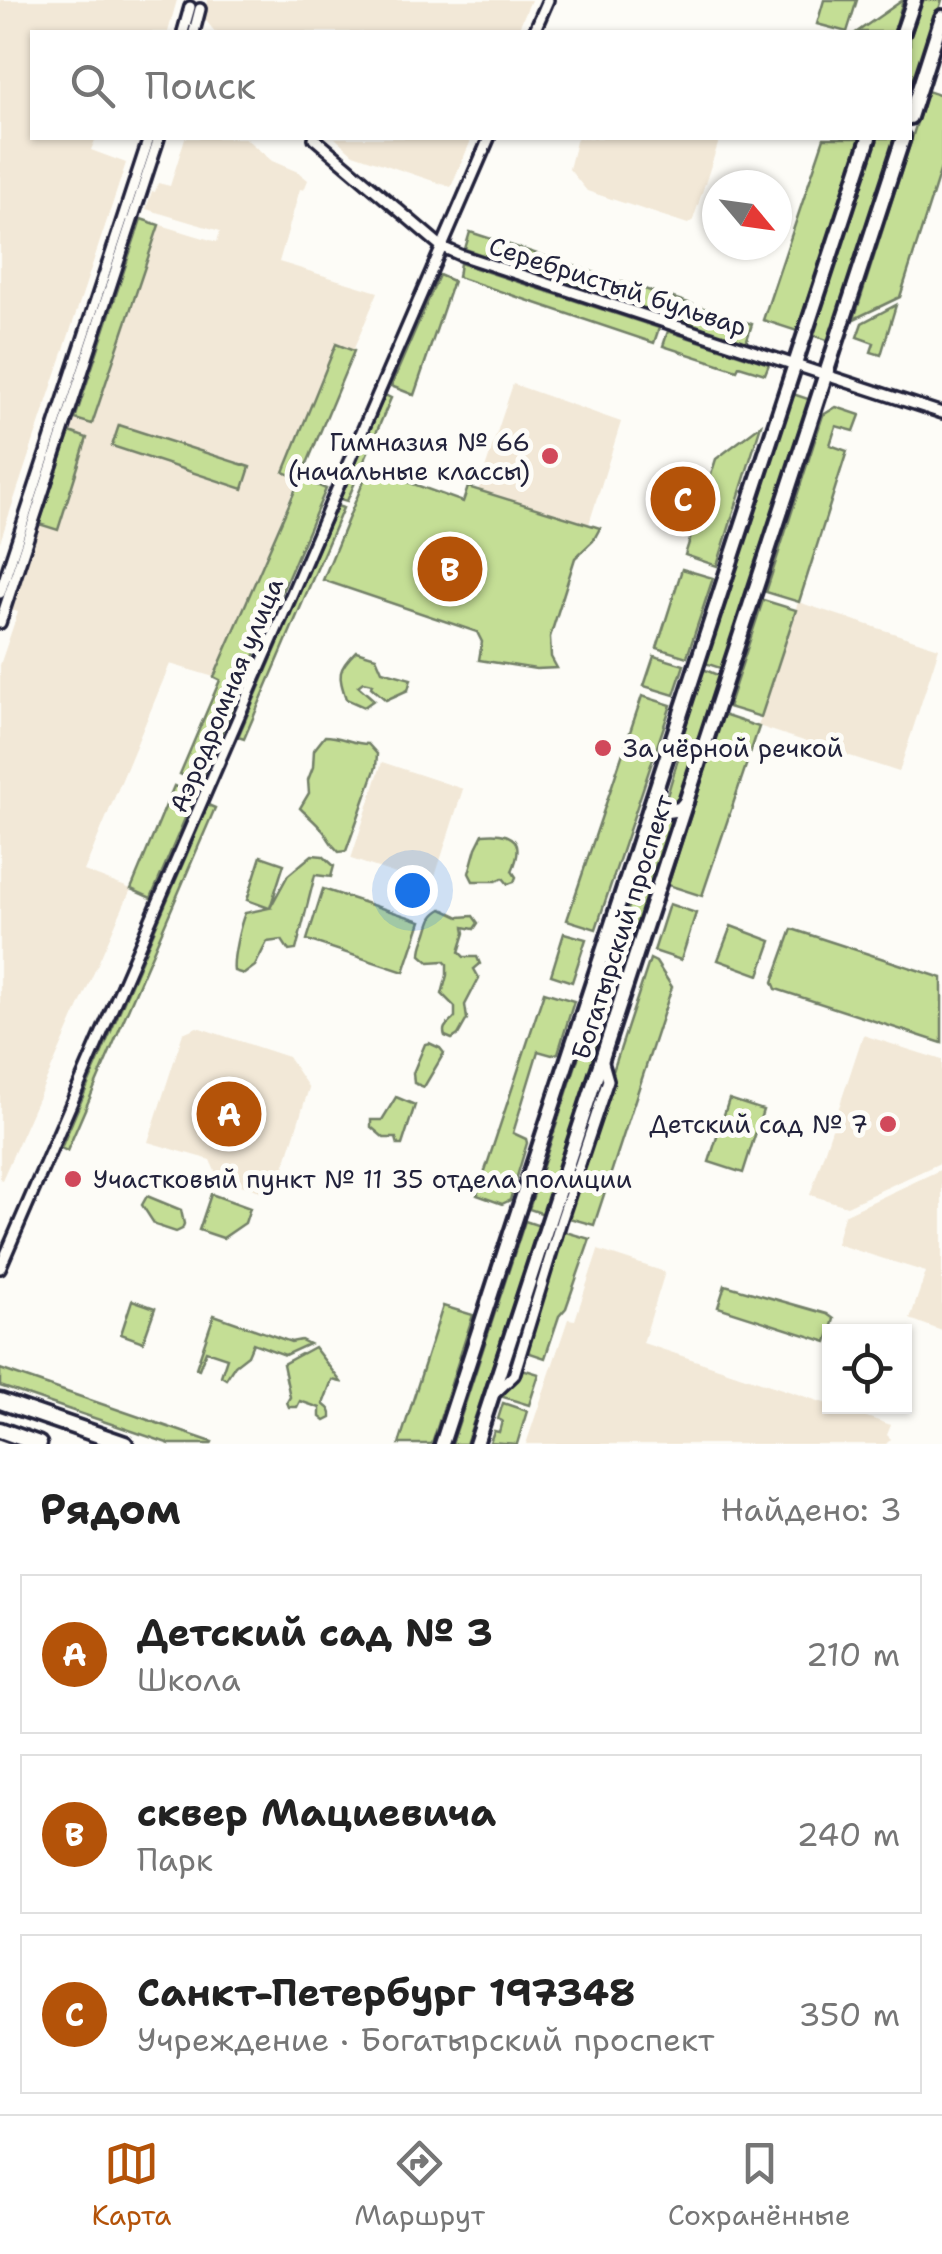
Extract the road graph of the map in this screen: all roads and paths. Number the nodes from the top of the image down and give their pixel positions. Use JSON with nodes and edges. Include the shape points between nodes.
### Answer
{"nodes":[{"id":1,"x":548,"y":0,"type":"edge"},
{"id":2,"x":914,"y":0,"type":"edge"},
{"id":3,"x":195,"y":8,"type":"dead end"},
{"id":4,"x":942,"y":17,"type":"edge"},
{"id":5,"x":189,"y":30,"type":"edge"},
{"id":6,"x":535,"y":30,"type":"edge"},
{"id":7,"x":904,"y":30,"type":"edge"},
{"id":8,"x":912,"y":111,"type":"edge"},
{"id":9,"x":148,"y":140,"type":"edge"},
{"id":10,"x":158,"y":140,"type":"edge"},
{"id":11,"x":316,"y":140,"type":"edge"},
{"id":12,"x":488,"y":140,"type":"edge"},
{"id":13,"x":867,"y":140,"type":"edge"},
{"id":14,"x":902,"y":140,"type":"edge"},
{"id":15,"x":442,"y":247,"type":"junction"},
{"id":16,"x":794,"y":364,"type":"junction"},
{"id":17,"x":826,"y":375,"type":"junction"},
{"id":18,"x":942,"y":413,"type":"edge"},
{"id":19,"x":0,"y":594,"type":"edge"},
{"id":20,"x":0,"y":623,"type":"edge"},
{"id":21,"x":656,"y":786,"type":"junction"},
{"id":22,"x":690,"y":796,"type":"junction"},
{"id":23,"x":0,"y":1268,"type":"edge"},
{"id":24,"x":0,"y":1401,"type":"edge"},
{"id":25,"x":0,"y":1430,"type":"edge"},
{"id":26,"x":38,"y":1444,"type":"edge"},
{"id":27,"x":124,"y":1444,"type":"edge"},
{"id":28,"x":442,"y":1444,"type":"edge"},
{"id":29,"x":476,"y":1444,"type":"edge"}],
"edges":[{"from":1,"to":6,"type":"street"},
{"from":2,"to":7,"type":"main road"},
{"from":3,"to":5,"type":"street"},
{"from":4,"to":8,"type":"main road"},
{"from":9,"to":19,"type":"street"},
{"from":10,"to":20,"type":"street"},
{"from":11,"to":15,"type":"street","name":"Серебристый бульвар"},
{"from":12,"to":15,"type":"street","name":"Аэродромная улица"},
{"from":13,"to":16,"type":"main road","name":"Богатырский проспект"},
{"from":14,"to":17,"type":"main road","name":"Богатырский проспект"},
{"from":15,"to":16,"type":"street","name":"Серебристый бульвар"},
{"from":15,"to":23,"type":"street","name":"Аэродромная улица"},
{"from":16,"to":17,"type":"street","name":"Серебристый бульвар"},
{"from":16,"to":21,"type":"main road","name":"Богатырский проспект"},
{"from":17,"to":18,"type":"street","name":"Серебристый бульвар"},
{"from":17,"to":22,"type":"main road","name":"Богатырский проспект"},
{"from":21,"to":22,"type":"main road","via":[[658,804],[667,811],[680,809]]},
{"from":21,"to":28,"type":"main road","name":"Богатырский проспект"},
{"from":22,"to":29,"type":"main road","name":"Богатырский проспект"},
{"from":24,"to":27,"type":"main road"},
{"from":25,"to":26,"type":"main road"}]}
